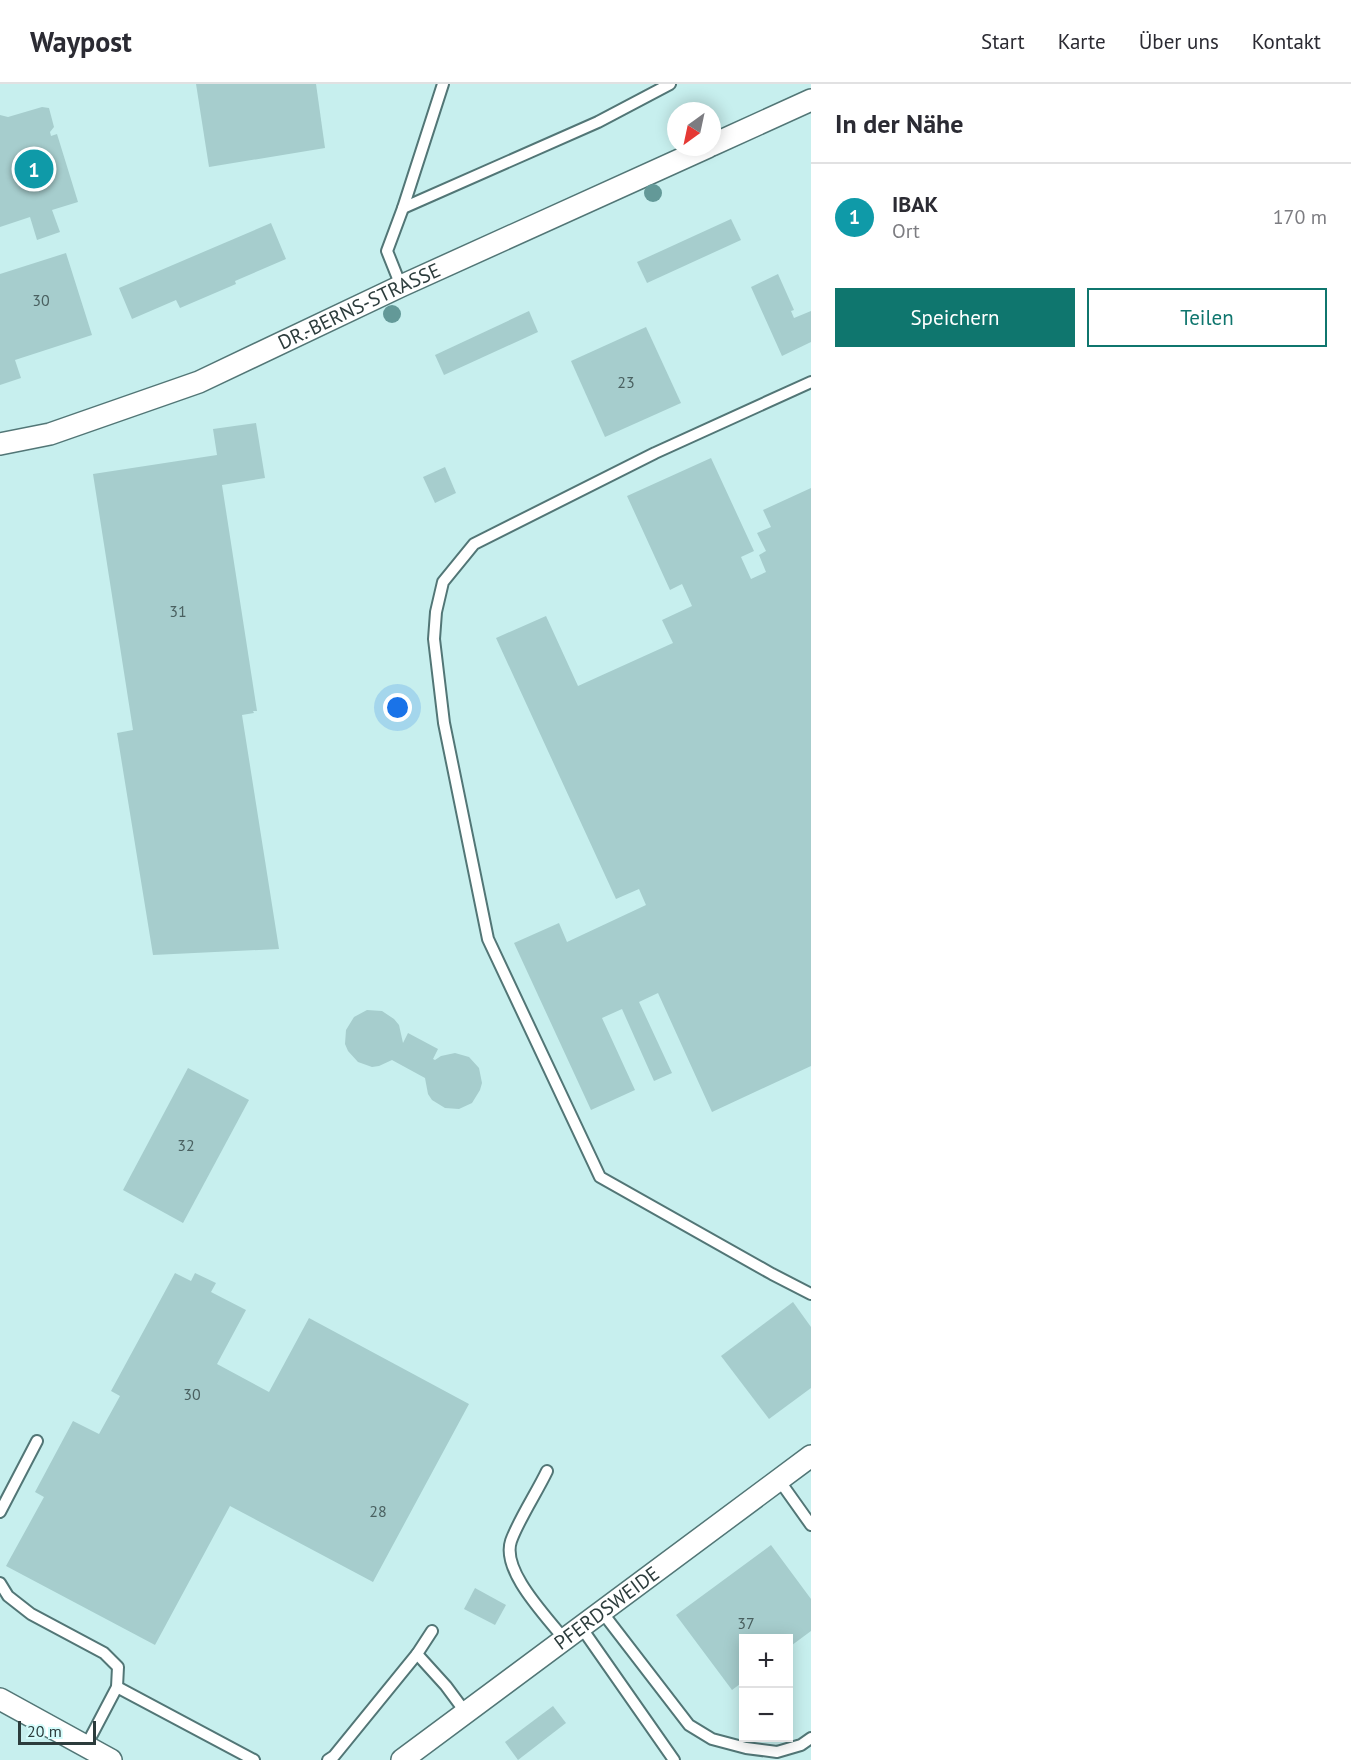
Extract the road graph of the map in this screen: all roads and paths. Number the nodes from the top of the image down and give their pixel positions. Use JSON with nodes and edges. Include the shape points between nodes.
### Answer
{"nodes":[{"id":1,"x":443,"y":84,"type":"edge"},
{"id":2,"x":670,"y":84,"type":"edge"},
{"id":3,"x":811,"y":100,"type":"edge"},
{"id":4,"x":721,"y":141,"type":"edge"},
{"id":5,"x":688,"y":156,"type":"edge"},
{"id":6,"x":403,"y":208,"type":"junction"},
{"id":7,"x":401,"y":286,"type":"junction"},
{"id":8,"x":811,"y":381,"type":"edge"},
{"id":9,"x":0,"y":444,"type":"edge"},
{"id":10,"x":811,"y":1294,"type":"edge"},
{"id":11,"x":37,"y":1441,"type":"dead end"},
{"id":12,"x":811,"y":1456,"type":"edge"},
{"id":13,"x":547,"y":1472,"type":"dead end"},
{"id":14,"x":779,"y":1480,"type":"junction"},
{"id":15,"x":0,"y":1512,"type":"edge"},
{"id":16,"x":811,"y":1525,"type":"edge"},
{"id":17,"x":0,"y":1583,"type":"edge"},
{"id":18,"x":602,"y":1612,"type":"junction"},
{"id":19,"x":432,"y":1630,"type":"dead end"},
{"id":20,"x":573,"y":1633,"type":"junction"},
{"id":21,"x":417,"y":1654,"type":"junction"},
{"id":22,"x":117,"y":1687,"type":"junction"},
{"id":23,"x":0,"y":1699,"type":"edge"},
{"id":24,"x":466,"y":1713,"type":"junction"},
{"id":25,"x":811,"y":1738,"type":"edge"},
{"id":26,"x":86,"y":1746,"type":"junction"},
{"id":27,"x":111,"y":1760,"type":"edge"},
{"id":28,"x":254,"y":1760,"type":"edge"},
{"id":29,"x":328,"y":1760,"type":"edge"},
{"id":30,"x":402,"y":1760,"type":"edge"},
{"id":31,"x":674,"y":1760,"type":"edge"}],
"edges":[{"from":1,"to":6,"type":"lane"},
{"from":2,"to":6,"type":"lane","via":[[598,122]]},
{"from":3,"to":4,"type":"street","name":"DR.-BERNS-STRASSE"},
{"from":5,"to":7,"type":"street","name":"DR.-BERNS-STRASSE"},
{"from":6,"to":7,"type":"lane","via":[[387,250]]},
{"from":7,"to":9,"type":"street","name":"DR.-BERNS-STRASSE","via":[[198,382],[51,434]]},
{"from":8,"to":10,"type":"lane","via":[[655,453],[474,544],[443,582],[434,639],[444,723],[488,939],[600,1177]]},
{"from":11,"to":15,"type":"lane"},
{"from":12,"to":14,"type":"street","name":"PFERDSWEIDE"},
{"from":13,"to":20,"type":"lane","via":[[510,1543],[510,1558],[515,1574]]},
{"from":14,"to":16,"type":"lane"},
{"from":14,"to":18,"type":"street","name":"PFERDSWEIDE"},
{"from":17,"to":22,"type":"lane","via":[[8,1596],[31,1614],[104,1653],[118,1667]]},
{"from":18,"to":20,"type":"street","name":"PFERDSWEIDE"},
{"from":18,"to":25,"type":"lane","via":[[689,1725],[712,1739],[777,1752]]},
{"from":19,"to":21,"type":"lane"},
{"from":20,"to":24,"type":"street","name":"PFERDSWEIDE"},
{"from":20,"to":31,"type":"lane"},
{"from":21,"to":24,"type":"lane"},
{"from":21,"to":29,"type":"lane"},
{"from":22,"to":26,"type":"lane"},
{"from":22,"to":28,"type":"lane"},
{"from":23,"to":26,"type":"street"},
{"from":24,"to":30,"type":"street","name":"PFERDSWEIDE"},
{"from":26,"to":27,"type":"street"}]}
